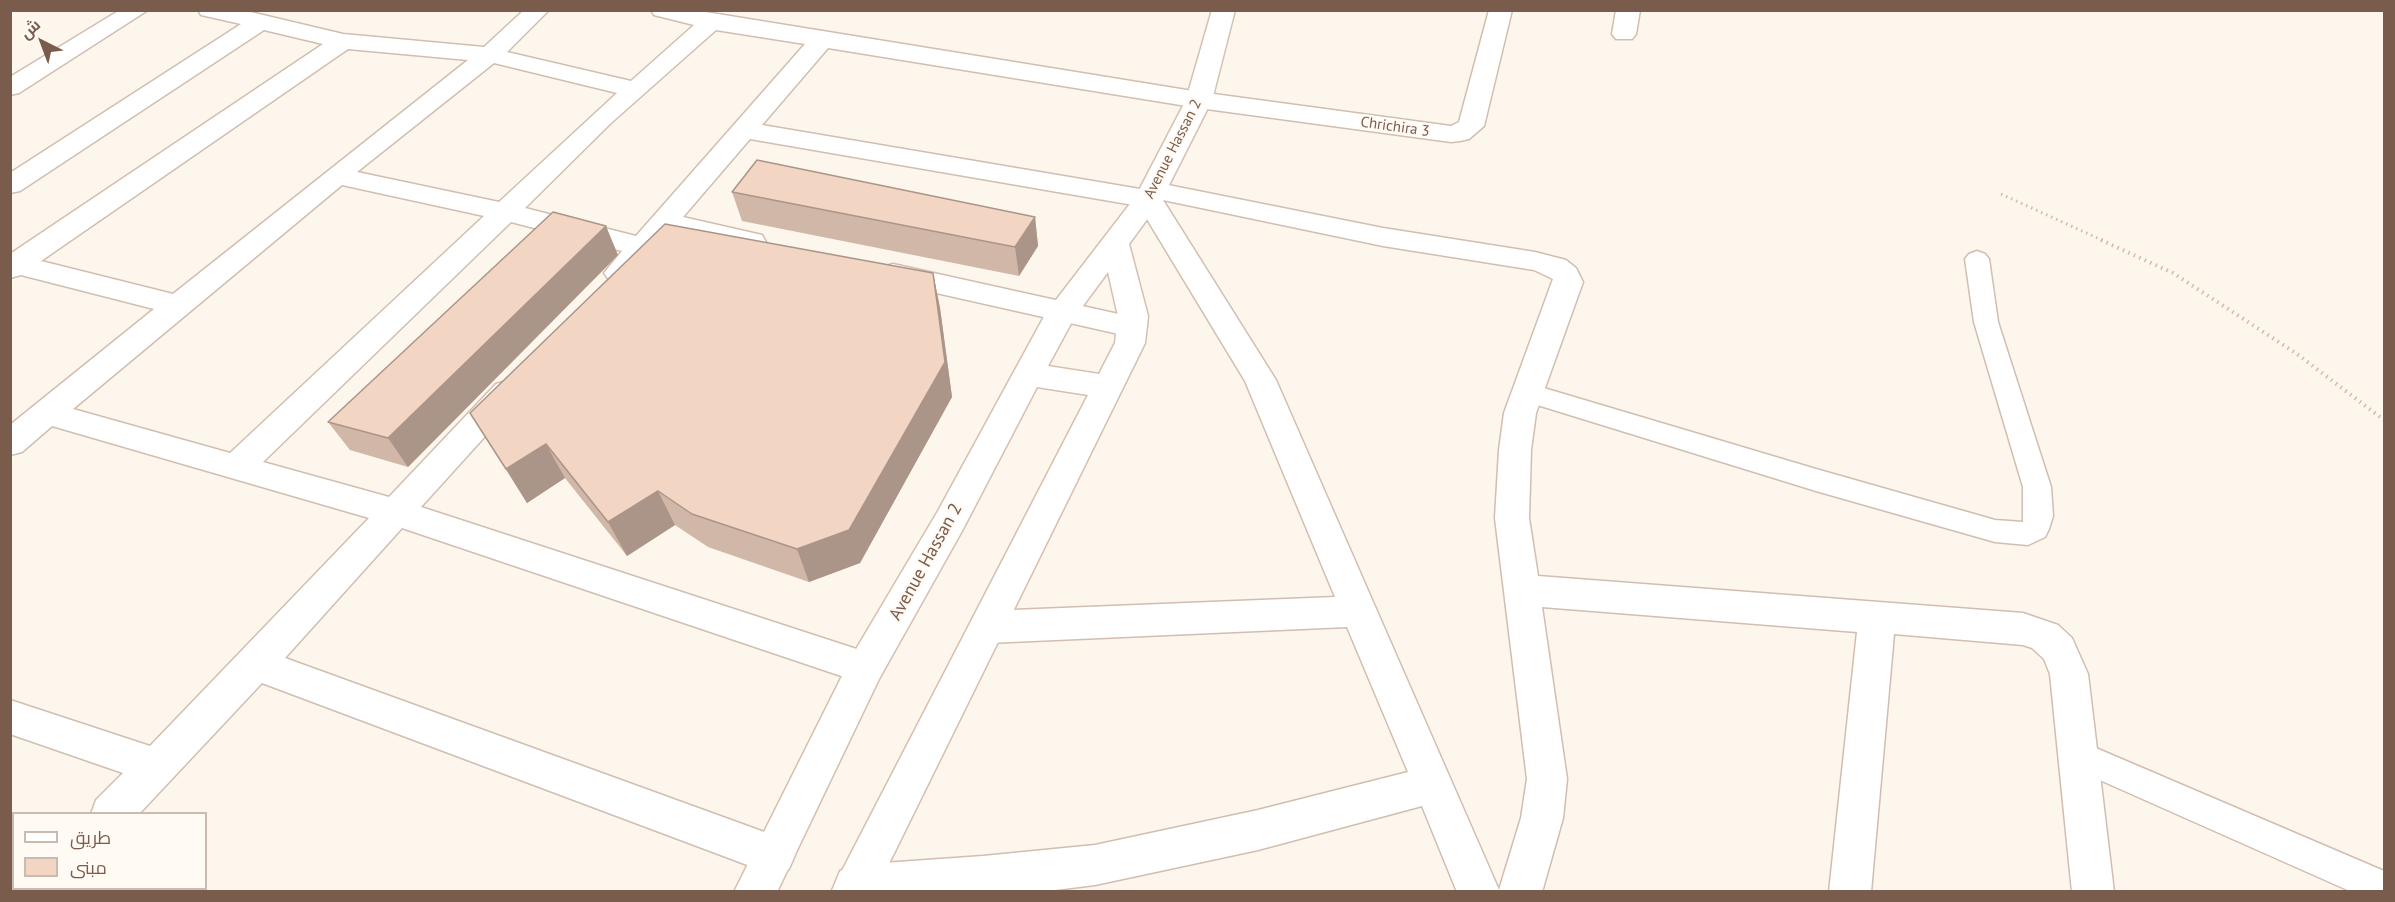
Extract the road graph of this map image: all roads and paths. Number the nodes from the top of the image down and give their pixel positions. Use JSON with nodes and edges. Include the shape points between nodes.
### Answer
{"nodes":[{"id":1,"x":137,"y":10,"type":"edge"},
{"id":2,"x":209,"y":10,"type":"edge"},
{"id":3,"x":538,"y":10,"type":"edge"},
{"id":4,"x":662,"y":10,"type":"edge"},
{"id":5,"x":804,"y":10,"type":"edge"},
{"id":6,"x":1501,"y":10,"type":"edge"},
{"id":7,"x":1628,"y":10,"type":"edge"},
{"id":8,"x":1218,"y":12,"type":"edge"},
{"id":9,"x":262,"y":21,"type":"junction"},
{"id":10,"x":711,"y":22,"type":"junction"},
{"id":11,"x":780,"y":33,"type":"junction"},
{"id":12,"x":1624,"y":34,"type":"dead end"},
{"id":13,"x":823,"y":39,"type":"junction"},
{"id":14,"x":343,"y":41,"type":"junction"},
{"id":15,"x":490,"y":55,"type":"junction"},
{"id":16,"x":10,"y":88,"type":"edge"},
{"id":17,"x":636,"y":90,"type":"junction"},
{"id":18,"x":1199,"y":100,"type":"junction"},
{"id":19,"x":743,"y":130,"type":"junction"},
{"id":20,"x":336,"y":176,"type":"junction"},
{"id":21,"x":10,"y":186,"type":"edge"},
{"id":22,"x":2001,"y":194,"type":"dead end"},
{"id":23,"x":1150,"y":195,"type":"junction"},
{"id":24,"x":505,"y":212,"type":"junction"},
{"id":25,"x":664,"y":222,"type":"junction"},
{"id":26,"x":1115,"y":244,"type":"junction"},
{"id":27,"x":643,"y":247,"type":"junction"},
{"id":28,"x":781,"y":249,"type":"edge"},
{"id":29,"x":1977,"y":259,"type":"dead end"},
{"id":30,"x":13,"y":265,"type":"edge"},
{"id":31,"x":862,"y":267,"type":"edge"},
{"id":32,"x":595,"y":298,"type":"edge"},
{"id":33,"x":179,"y":305,"type":"junction"},
{"id":34,"x":1061,"y":313,"type":"junction"},
{"id":35,"x":1132,"y":327,"type":"junction"},
{"id":36,"x":531,"y":367,"type":"edge"},
{"id":37,"x":1028,"y":374,"type":"junction"},
{"id":38,"x":1109,"y":387,"type":"junction"},
{"id":39,"x":1527,"y":392,"type":"junction"},
{"id":40,"x":47,"y":413,"type":"junction"},
{"id":41,"x":2385,"y":420,"type":"edge"},
{"id":42,"x":10,"y":443,"type":"edge"},
{"id":43,"x":237,"y":466,"type":"junction"},
{"id":44,"x":394,"y":512,"type":"junction"},
{"id":45,"x":1520,"y":590,"type":"junction"},
{"id":46,"x":1358,"y":611,"type":"junction"},
{"id":47,"x":1877,"y":617,"type":"junction"},
{"id":48,"x":988,"y":627,"type":"junction"},
{"id":49,"x":256,"y":664,"type":"junction"},
{"id":50,"x":865,"y":668,"type":"junction"},
{"id":51,"x":10,"y":717,"type":"edge"},
{"id":52,"x":2077,"y":755,"type":"junction"},
{"id":53,"x":156,"y":766,"type":"junction"},
{"id":54,"x":1433,"y":784,"type":"junction"},
{"id":55,"x":112,"y":812,"type":"edge"},
{"id":56,"x":774,"y":855,"type":"junction"},
{"id":57,"x":1047,"y":881,"type":"edge"},
{"id":58,"x":2385,"y":888,"type":"edge"},
{"id":59,"x":854,"y":889,"type":"edge"},
{"id":60,"x":755,"y":891,"type":"edge"},
{"id":61,"x":1479,"y":891,"type":"edge"},
{"id":62,"x":1520,"y":891,"type":"edge"},
{"id":63,"x":1850,"y":891,"type":"edge"},
{"id":64,"x":2093,"y":891,"type":"edge"}],
"edges":[{"from":1,"to":16,"type":"street"},
{"from":2,"to":9,"type":"street"},
{"from":3,"to":15,"type":"street"},
{"from":4,"to":10,"type":"street"},
{"from":5,"to":11,"type":"street"},
{"from":6,"to":18,"type":"street","name":"Chrichira 3","via":[[1474,119],[1460,133]]},
{"from":7,"to":12,"type":"street"},
{"from":8,"to":18,"type":"street","name":"Avenue Hassan 2"},
{"from":9,"to":14,"type":"street"},
{"from":9,"to":21,"type":"street"},
{"from":10,"to":11,"type":"street"},
{"from":10,"to":17,"type":"street"},
{"from":11,"to":13,"type":"street"},
{"from":13,"to":18,"type":"street"},
{"from":13,"to":19,"type":"street"},
{"from":14,"to":15,"type":"street"},
{"from":14,"to":30,"type":"street"},
{"from":15,"to":17,"type":"street"},
{"from":15,"to":20,"type":"street"},
{"from":17,"to":24,"type":"street"},
{"from":18,"to":23,"type":"street","name":"Avenue Hassan 2"},
{"from":19,"to":23,"type":"street"},
{"from":19,"to":25,"type":"street"},
{"from":20,"to":24,"type":"street"},
{"from":20,"to":33,"type":"street"},
{"from":22,"to":41,"type":"path","via":[[2173,273],[2297,354]]},
{"from":23,"to":26,"type":"street","name":"Avenue Hassan 2"},
{"from":23,"to":39,"type":"street","via":[[1556,267],[1568,282]]},
{"from":23,"to":46,"type":"street","via":[[1260,380]]},
{"from":24,"to":27,"type":"street"},
{"from":24,"to":43,"type":"street"},
{"from":25,"to":27,"type":"street"},
{"from":25,"to":28,"type":"street"},
{"from":26,"to":34,"type":"street","name":"Avenue Hassan 2"},
{"from":26,"to":35,"type":"street","via":[[1133,316]]},
{"from":27,"to":32,"type":"street"},
{"from":29,"to":39,"type":"lane","via":[[1986,322],[2037,487],[2039,516],[2035,529],[2028,534],[1995,531],[1827,484]]},
{"from":30,"to":33,"type":"street"},
{"from":31,"to":34,"type":"street"},
{"from":33,"to":40,"type":"street"},
{"from":34,"to":35,"type":"street"},
{"from":34,"to":37,"type":"street","name":"Avenue Hassan 2"},
{"from":35,"to":38,"type":"street","via":[[1130,343]]},
{"from":36,"to":44,"type":"street"},
{"from":37,"to":38,"type":"street"},
{"from":37,"to":50,"type":"street","name":"Avenue Hassan 2","via":[[950,521]]},
{"from":38,"to":48,"type":"street"},
{"from":39,"to":45,"type":"street","via":[[1515,450],[1512,518]]},
{"from":40,"to":42,"type":"street"},
{"from":40,"to":43,"type":"street"},
{"from":43,"to":44,"type":"street"},
{"from":44,"to":49,"type":"street"},
{"from":44,"to":50,"type":"street"},
{"from":45,"to":47,"type":"street"},
{"from":45,"to":62,"type":"street","via":[[1547,779],[1542,818]]},
{"from":46,"to":48,"type":"street"},
{"from":46,"to":54,"type":"street"},
{"from":47,"to":52,"type":"street","via":[[2023,629],[2045,636],[2059,649],[2069,674]]},
{"from":47,"to":63,"type":"street"},
{"from":48,"to":59,"type":"street"},
{"from":49,"to":53,"type":"street"},
{"from":49,"to":56,"type":"street"},
{"from":50,"to":56,"type":"street","name":"Avenue Hassan 2"},
{"from":51,"to":53,"type":"street"},
{"from":52,"to":58,"type":"lane"},
{"from":52,"to":64,"type":"street"},
{"from":53,"to":55,"type":"street"},
{"from":54,"to":57,"type":"street","via":[[1258,830],[1095,865]]},
{"from":54,"to":61,"type":"street"},
{"from":56,"to":60,"type":"street","name":"Avenue Hassan 2"},
{"from":57,"to":59,"type":"street"}]}
